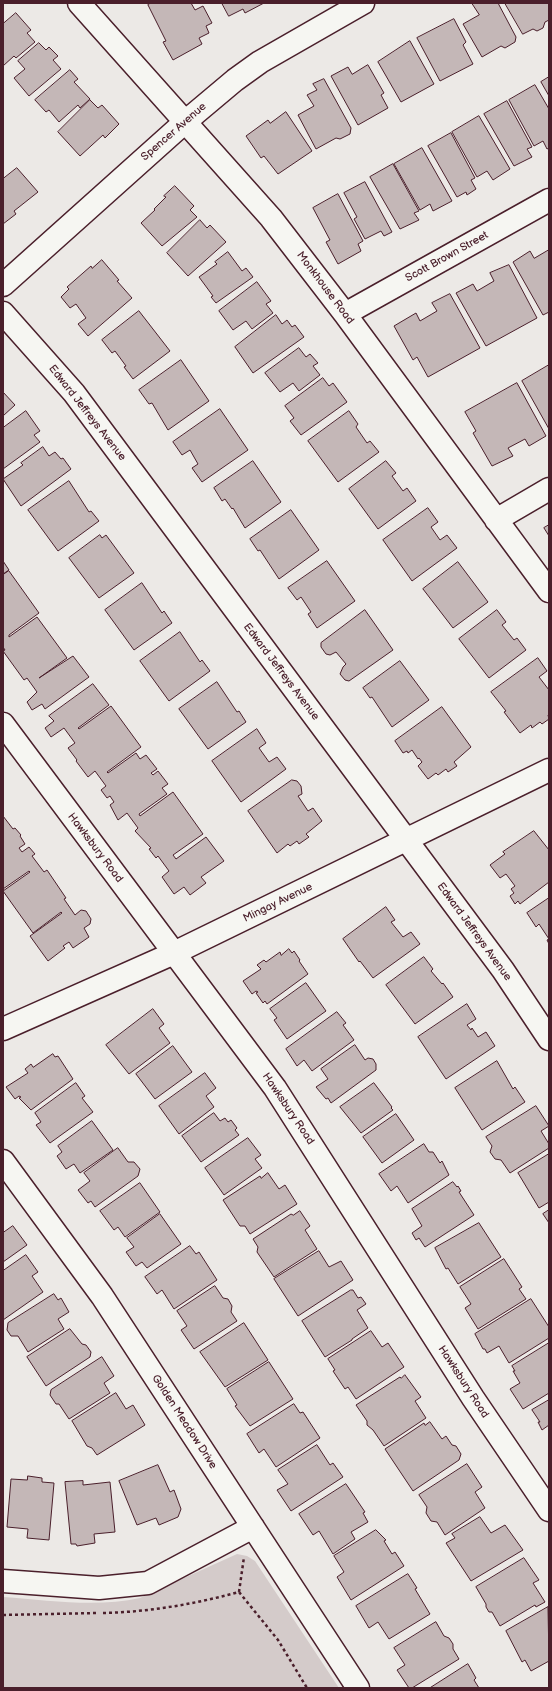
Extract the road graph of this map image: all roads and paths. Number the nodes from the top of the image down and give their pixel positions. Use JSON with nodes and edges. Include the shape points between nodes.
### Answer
{"nodes":[{"id":1,"x":79,"y":3,"type":"edge"},
{"id":2,"x":363,"y":3,"type":"edge"},
{"id":3,"x":185,"y":122,"type":"junction"},
{"id":4,"x":549,"y":200,"type":"edge"},
{"id":5,"x":3,"y":285,"type":"edge"},
{"id":6,"x":3,"y":313,"type":"edge"},
{"id":7,"x":345,"y":314,"type":"junction"},
{"id":8,"x":549,"y":489,"type":"edge"},
{"id":9,"x":496,"y":520,"type":"junction"},
{"id":10,"x":549,"y":591,"type":"edge"},
{"id":11,"x":3,"y":724,"type":"edge"},
{"id":12,"x":549,"y":770,"type":"edge"},
{"id":13,"x":406,"y":840,"type":"junction"},
{"id":14,"x":174,"y":953,"type":"junction"},
{"id":15,"x":3,"y":1029,"type":"edge"},
{"id":16,"x":549,"y":1039,"type":"edge"},
{"id":17,"x":3,"y":1161,"type":"edge"},
{"id":18,"x":549,"y":1510,"type":"edge"},
{"id":19,"x":253,"y":1527,"type":"junction"},
{"id":20,"x":244,"y":1556,"type":"dead end"},
{"id":21,"x":3,"y":1581,"type":"edge"},
{"id":22,"x":239,"y":1592,"type":"junction"},
{"id":23,"x":3,"y":1615,"type":"edge"},
{"id":24,"x":307,"y":1688,"type":"edge"},
{"id":25,"x":358,"y":1688,"type":"edge"}],
"edges":[{"from":1,"to":3,"type":"street","name":"Monkhouse Road"},
{"from":2,"to":3,"type":"street","name":"Spencer Avenue","via":[[260,62]]},
{"from":3,"to":5,"type":"street","name":"Spencer Avenue"},
{"from":3,"to":7,"type":"street","name":"Monkhouse Road","via":[[271,218]]},
{"from":4,"to":7,"type":"street","name":"Scott Brown Street"},
{"from":6,"to":13,"type":"street","name":"Edward Jeffreys Avenue","via":[[74,393]]},
{"from":7,"to":9,"type":"street","name":"Monkhouse Road"},
{"from":8,"to":9,"type":"street"},
{"from":9,"to":10,"type":"street","name":"Monkhouse Road"},
{"from":11,"to":14,"type":"street","name":"Hawksbury Road"},
{"from":12,"to":13,"type":"street","name":"Mingay Avenue"},
{"from":13,"to":14,"type":"street","name":"Mingay Avenue"},
{"from":13,"to":16,"type":"street","name":"Edward Jeffreys Avenue","via":[[503,970]]},
{"from":14,"to":15,"type":"street","name":"Mingay Avenue"},
{"from":14,"to":18,"type":"street","name":"Hawksbury Road","via":[[275,1088],[473,1398]]},
{"from":17,"to":19,"type":"street","name":"Golden Meadow Drive","via":[[102,1296]]},
{"from":19,"to":21,"type":"street","via":[[148,1583],[99,1588]]},
{"from":19,"to":25,"type":"street","name":"Golden Meadow Drive"},
{"from":20,"to":22,"type":"path"},
{"from":22,"to":23,"type":"path","via":[[133,1612]]},
{"from":22,"to":24,"type":"path","via":[[278,1640]]}]}
